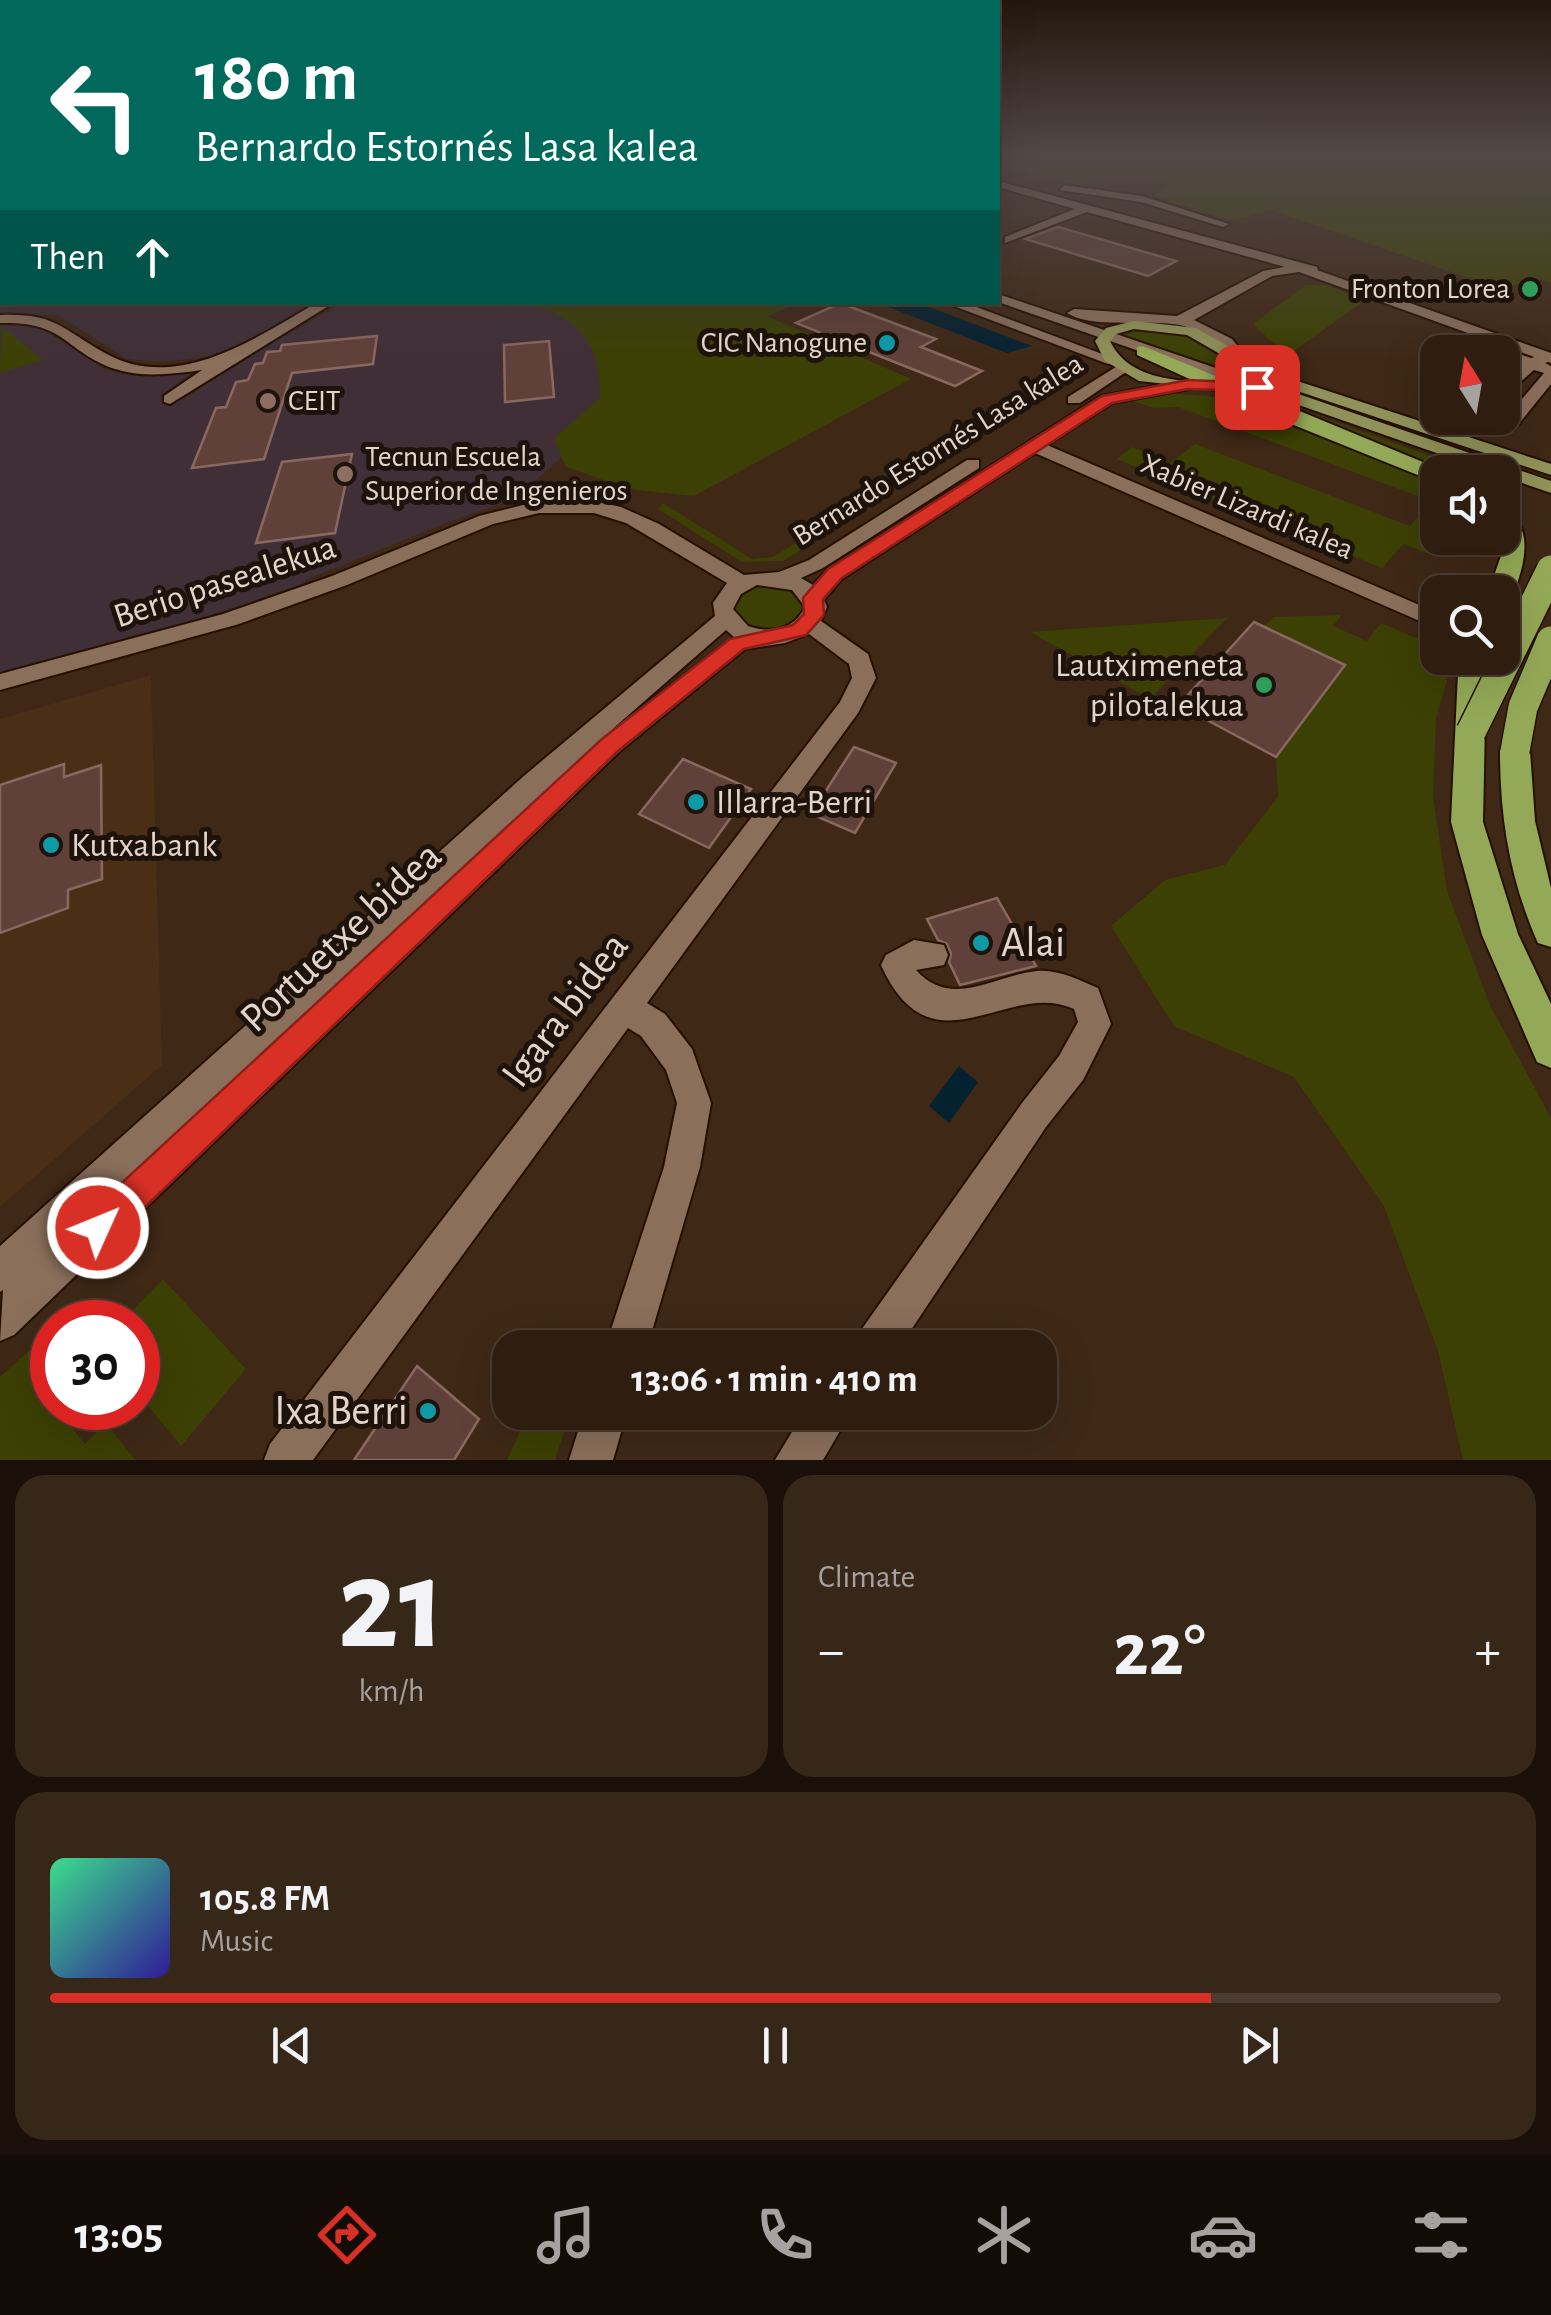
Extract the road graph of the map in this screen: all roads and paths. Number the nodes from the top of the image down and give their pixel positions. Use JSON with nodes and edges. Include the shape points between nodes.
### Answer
{"nodes":[{"id":1,"x":1050,"y":223,"type":"edge"},
{"id":2,"x":1144,"y":223,"type":"edge"},
{"id":3,"x":1009,"y":240,"type":"dead end"},
{"id":4,"x":1250,"y":251,"type":"junction"},
{"id":5,"x":1303,"y":267,"type":"junction"},
{"id":6,"x":1268,"y":272,"type":"junction"},
{"id":7,"x":1286,"y":278,"type":"junction"},
{"id":8,"x":1336,"y":279,"type":"junction"},
{"id":9,"x":1000,"y":291,"type":"edge"},
{"id":10,"x":1000,"y":299,"type":"edge"},
{"id":11,"x":1253,"y":300,"type":"dead end"},
{"id":12,"x":324,"y":305,"type":"edge"},
{"id":13,"x":958,"y":305,"type":"edge"},
{"id":14,"x":972,"y":310,"type":"junction"},
{"id":15,"x":0,"y":319,"type":"edge"},
{"id":16,"x":1178,"y":320,"type":"junction"},
{"id":17,"x":1105,"y":336,"type":"junction"},
{"id":18,"x":1060,"y":344,"type":"junction"},
{"id":19,"x":1143,"y":350,"type":"joint"},
{"id":20,"x":1520,"y":357,"type":"edge"},
{"id":21,"x":1241,"y":360,"type":"junction"},
{"id":22,"x":224,"y":362,"type":"junction"},
{"id":23,"x":1119,"y":364,"type":"junction"},
{"id":24,"x":1546,"y":365,"type":"edge"},
{"id":25,"x":1520,"y":382,"type":"edge"},
{"id":26,"x":1210,"y":383,"type":"junction"},
{"id":27,"x":1094,"y":388,"type":"junction"},
{"id":28,"x":170,"y":399,"type":"dead end"},
{"id":29,"x":1520,"y":407,"type":"edge"},
{"id":30,"x":1274,"y":410,"type":"junction"},
{"id":31,"x":1032,"y":446,"type":"junction"},
{"id":32,"x":1420,"y":468,"type":"edge"},
{"id":33,"x":1551,"y":469,"type":"edge"},
{"id":34,"x":1551,"y":486,"type":"edge"},
{"id":35,"x":1551,"y":570,"type":"edge"},
{"id":36,"x":780,"y":579,"type":"junction"},
{"id":37,"x":742,"y":584,"type":"junction"},
{"id":38,"x":813,"y":598,"type":"junction"},
{"id":39,"x":1420,"y":614,"type":"edge"},
{"id":40,"x":725,"y":619,"type":"junction"},
{"id":41,"x":809,"y":623,"type":"junction"},
{"id":42,"x":757,"y":637,"type":"junction"},
{"id":43,"x":1551,"y":641,"type":"edge"},
{"id":44,"x":1520,"y":657,"type":"edge"},
{"id":45,"x":1551,"y":670,"type":"edge"},
{"id":46,"x":1472,"y":675,"type":"edge"},
{"id":47,"x":0,"y":682,"type":"edge"},
{"id":48,"x":1470,"y":732,"type":"junction"},
{"id":49,"x":1551,"y":932,"type":"edge"},
{"id":50,"x":933,"y":955,"type":"dead end"},
{"id":51,"x":624,"y":1007,"type":"junction"},
{"id":52,"x":1551,"y":1048,"type":"edge"},
{"id":53,"x":0,"y":1272,"type":"edge"},
{"id":54,"x":0,"y":1321,"type":"edge"},
{"id":55,"x":632,"y":1330,"type":"edge"},
{"id":56,"x":887,"y":1330,"type":"edge"},
{"id":57,"x":600,"y":1430,"type":"edge"},
{"id":58,"x":818,"y":1430,"type":"edge"},
{"id":59,"x":286,"y":1460,"type":"edge"},
{"id":60,"x":591,"y":1460,"type":"edge"},
{"id":61,"x":797,"y":1460,"type":"edge"}],
"edges":[{"from":1,"to":3,"type":"street"},
{"from":2,"to":4,"type":"street"},
{"from":4,"to":5,"type":"street"},
{"from":4,"to":6,"type":"street"},
{"from":5,"to":6,"type":"street"},
{"from":5,"to":7,"type":"street"},
{"from":5,"to":8,"type":"street"},
{"from":6,"to":16,"type":"street","via":[[1206,312]]},
{"from":7,"to":8,"type":"street"},
{"from":7,"to":11,"type":"street"},
{"from":8,"to":24,"type":"street"},
{"from":9,"to":16,"type":"street","via":[[1095,317]]},
{"from":10,"to":17,"type":"street"},
{"from":12,"to":22,"type":"street"},
{"from":13,"to":14,"type":"street"},
{"from":14,"to":17,"type":"street"},
{"from":14,"to":18,"type":"street"},
{"from":15,"to":22,"type":"street","via":[[54,323],[108,360],[135,368]]},
{"from":16,"to":21,"type":"street","via":[[1222,328]]},
{"from":17,"to":19,"type":"street"},
{"from":17,"to":21,"type":"main road","via":[[1126,327],[1166,326],[1202,335]]},
{"from":17,"to":23,"type":"main road","via":[[1103,349]]},
{"from":18,"to":23,"type":"street"},
{"from":18,"to":27,"type":"street","via":[[1092,370]]},
{"from":19,"to":26,"type":"highway"},
{"from":20,"to":24,"type":"street"},
{"from":21,"to":26,"type":"main road","via":[[1241,371]]},
{"from":21,"to":33,"type":"main road","via":[[1287,383]]},
{"from":22,"to":28,"type":"street"},
{"from":23,"to":26,"type":"main road","via":[[1151,378]]},
{"from":23,"to":27,"type":"street","name":"Bernardo Estornés Lasa kalea"},
{"from":24,"to":25,"type":"street"},
{"from":24,"to":29,"type":"street"},
{"from":26,"to":30,"type":"highway"},
{"from":26,"to":30,"type":"highway"},
{"from":26,"to":31,"type":"street","name":"Bernardo Estornés Lasa kalea","via":[[1113,397]]},
{"from":26,"to":34,"type":"main road","via":[[1257,387]]},
{"from":27,"to":36,"type":"street","name":"Bernardo Estornés Lasa kalea","via":[[816,564]]},
{"from":30,"to":32,"type":"highway"},
{"from":31,"to":38,"type":"street","name":"Bernardo Estornés Lasa kalea","via":[[835,574]]},
{"from":31,"to":39,"type":"street","name":"Xabier Lizardi kalea"},
{"from":35,"to":48,"type":"highway","bridge":true},
{"from":36,"to":37,"type":"street"},
{"from":36,"to":38,"type":"street"},
{"from":37,"to":40,"type":"street","via":[[724,599]]},
{"from":37,"to":47,"type":"street","name":"Berio pasealekua","via":[[623,514],[578,505],[527,508],[246,614]]},
{"from":38,"to":41,"type":"street"},
{"from":40,"to":42,"type":"street"},
{"from":40,"to":53,"type":"street","name":"Portuetxe bidea","via":[[534,782]]},
{"from":41,"to":42,"type":"street","via":[[786,636]]},
{"from":41,"to":51,"type":"street","name":"Igara bidea","via":[[860,660],[864,678]]},
{"from":42,"to":54,"type":"street","name":"Portuetxe bidea","via":[[737,644],[610,745]]},
{"from":43,"to":49,"type":"highway","bridge":true,"via":[[1523,706],[1515,811]]},
{"from":44,"to":45,"type":"street"},
{"from":46,"to":48,"type":"highway"},
{"from":48,"to":52,"type":"highway","via":[[1467,822],[1500,936]]},
{"from":50,"to":56,"type":"street","via":[[914,954],[897,965],[903,983],[920,996],[968,1005],[1031,986],[1056,986],[1087,999],[1095,1024]]},
{"from":51,"to":55,"type":"street","via":[[653,1025],[680,1061],[694,1104]]},
{"from":51,"to":59,"type":"street","name":"Igara bidea"},
{"from":57,"to":60,"type":"street"},
{"from":58,"to":61,"type":"street"}]}
